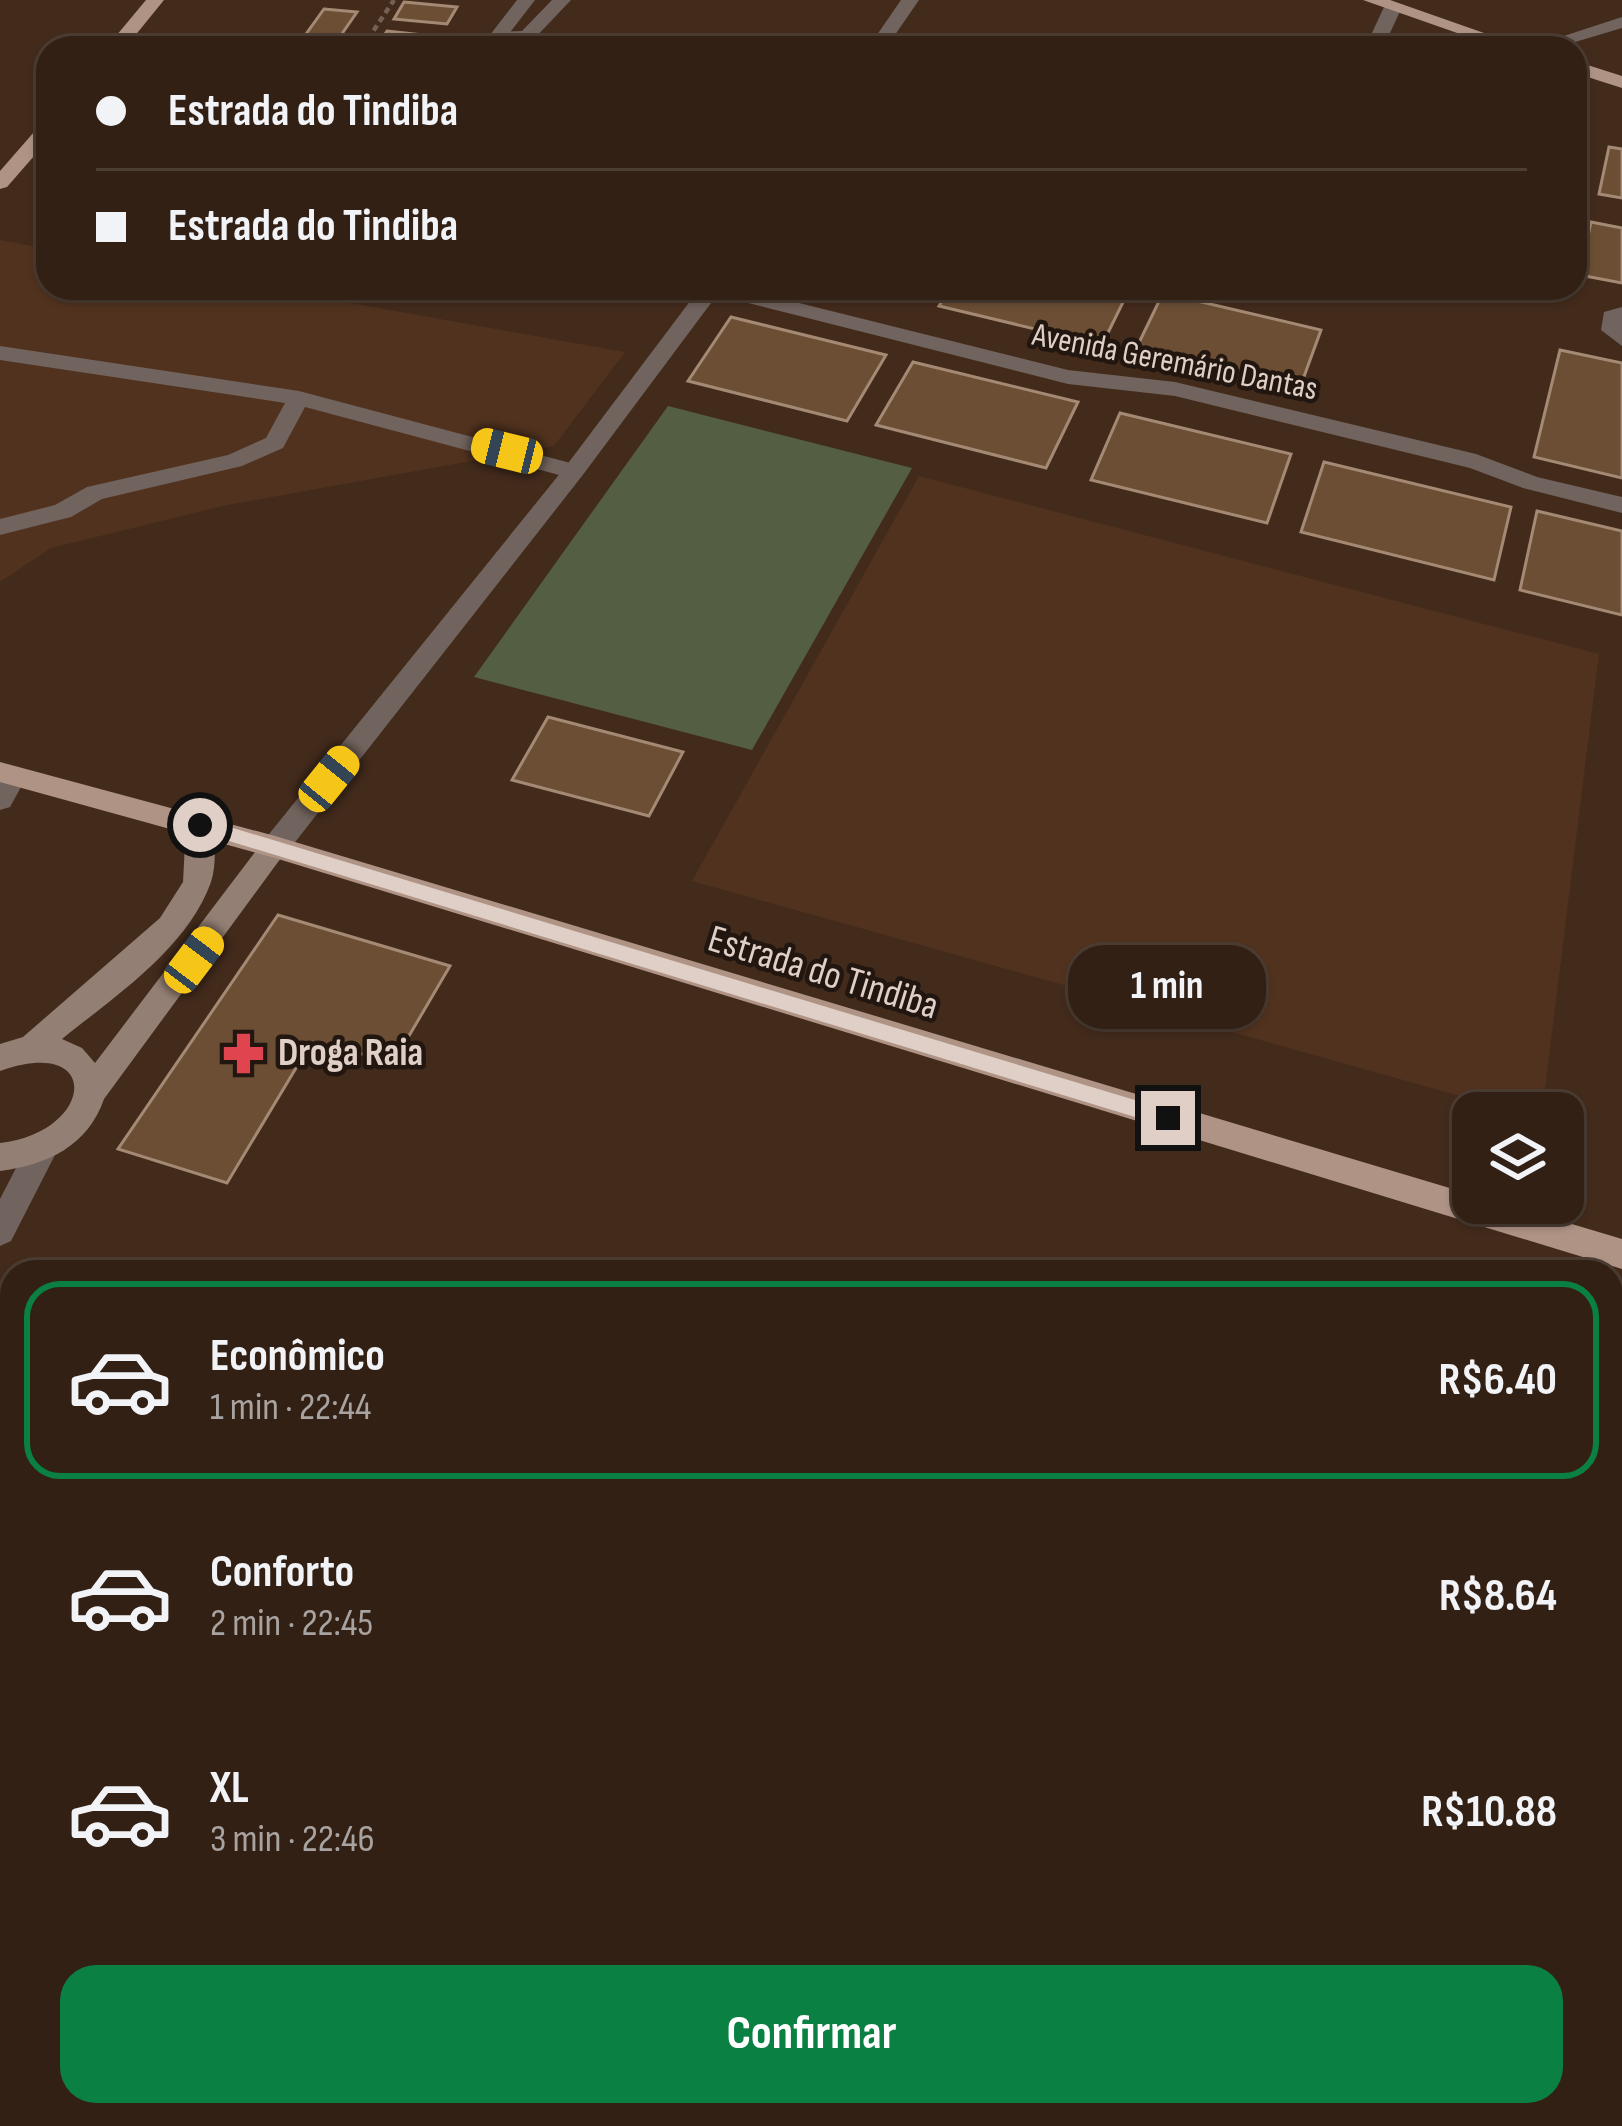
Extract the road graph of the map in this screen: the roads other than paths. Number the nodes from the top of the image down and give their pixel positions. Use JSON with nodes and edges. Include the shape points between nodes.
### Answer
{"nodes":[{"id":1,"x":155,"y":0,"type":"edge"},
{"id":2,"x":526,"y":0,"type":"edge"},
{"id":3,"x":562,"y":0,"type":"edge"},
{"id":4,"x":910,"y":0,"type":"edge"},
{"id":5,"x":1372,"y":0,"type":"edge"},
{"id":6,"x":1394,"y":7,"type":"junction"},
{"id":7,"x":1622,"y":22,"type":"edge"},
{"id":8,"x":125,"y":36,"type":"edge"},
{"id":9,"x":498,"y":36,"type":"edge"},
{"id":10,"x":526,"y":36,"type":"edge"},
{"id":11,"x":885,"y":36,"type":"edge"},
{"id":12,"x":1380,"y":36,"type":"edge"},
{"id":13,"x":1482,"y":36,"type":"edge"},
{"id":14,"x":1576,"y":36,"type":"edge"},
{"id":15,"x":1587,"y":71,"type":"edge"},
{"id":16,"x":1622,"y":82,"type":"edge"},
{"id":17,"x":36,"y":141,"type":"edge"},
{"id":18,"x":2,"y":178,"type":"edge"},
{"id":19,"x":704,"y":300,"type":"edge"},
{"id":20,"x":761,"y":300,"type":"edge"},
{"id":21,"x":1622,"y":314,"type":"edge"},
{"id":22,"x":1622,"y":339,"type":"edge"},
{"id":23,"x":0,"y":354,"type":"edge"},
{"id":24,"x":299,"y":398,"type":"junction"},
{"id":25,"x":574,"y":470,"type":"junction"},
{"id":26,"x":1622,"y":505,"type":"edge"},
{"id":27,"x":0,"y":527,"type":"edge"},
{"id":28,"x":5,"y":782,"type":"edge"},
{"id":29,"x":200,"y":825,"type":"junction"},
{"id":30,"x":275,"y":847,"type":"junction"},
{"id":31,"x":8,"y":1055,"type":"edge"},
{"id":32,"x":91,"y":1092,"type":"junction"},
{"id":33,"x":41,"y":1151,"type":"junction"},
{"id":34,"x":0,"y":1157,"type":"edge"},
{"id":35,"x":0,"y":1231,"type":"edge"},
{"id":36,"x":1622,"y":1254,"type":"edge"}],
"edges":[{"from":1,"to":8,"type":"main road"},
{"from":2,"to":9,"type":"street"},
{"from":3,"to":10,"type":"street"},
{"from":4,"to":11,"type":"street"},
{"from":5,"to":6,"type":"main road"},
{"from":6,"to":12,"type":"street"},
{"from":6,"to":13,"type":"main road"},
{"from":7,"to":14,"type":"street"},
{"from":15,"to":16,"type":"main road"},
{"from":17,"to":18,"type":"main road"},
{"from":19,"to":25,"type":"street"},
{"from":20,"to":26,"type":"street","name":"Avenida Geremário Dantas","via":[[1068,377],[1175,389]]},
{"from":21,"to":22,"type":"street","via":[[1612,317],[1612,331]]},
{"from":23,"to":24,"type":"street"},
{"from":24,"to":25,"type":"street"},
{"from":24,"to":27,"type":"street","via":[[275,443],[234,461]]},
{"from":25,"to":30,"type":"street"},
{"from":28,"to":29,"type":"main road","name":"Estrada do Tindiba"},
{"from":29,"to":30,"type":"main road","name":"Estrada do Tindiba"},
{"from":29,"to":31,"type":"street","via":[[201,862],[188,905],[150,947]]},
{"from":30,"to":32,"type":"street"},
{"from":30,"to":36,"type":"main road","name":"Estrada do Tindiba"},
{"from":31,"to":32,"type":"street","via":[[54,1048],[69,1054],[89,1076]]},
{"from":32,"to":33,"type":"street","via":[[66,1136]]},
{"from":33,"to":34,"type":"street"},
{"from":33,"to":35,"type":"street"}]}
